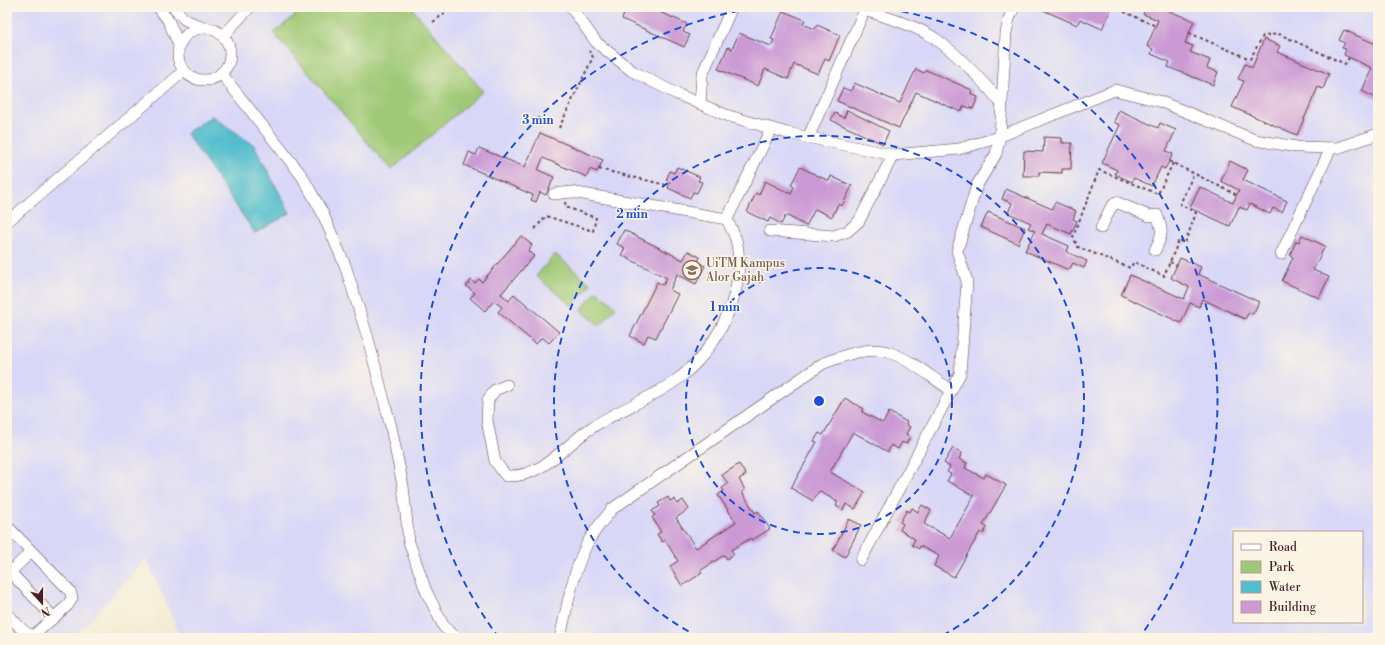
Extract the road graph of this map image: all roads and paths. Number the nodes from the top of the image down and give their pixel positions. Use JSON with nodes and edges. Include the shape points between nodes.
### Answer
{"nodes":[{"id":1,"x":158,"y":7,"type":"edge"},
{"id":2,"x":174,"y":7,"type":"edge"},
{"id":3,"x":250,"y":7,"type":"edge"},
{"id":4,"x":453,"y":7,"type":"edge"},
{"id":5,"x":571,"y":7,"type":"edge"},
{"id":6,"x":732,"y":7,"type":"edge"},
{"id":7,"x":1014,"y":7,"type":"edge"},
{"id":8,"x":1113,"y":7,"type":"edge"},
{"id":9,"x":866,"y":9,"type":"edge"},
{"id":10,"x":433,"y":22,"type":"dead end"},
{"id":11,"x":1156,"y":26,"type":"dead end"},
{"id":12,"x":203,"y":28,"type":"junction"},
{"id":13,"x":1189,"y":33,"type":"dead end"},
{"id":14,"x":223,"y":36,"type":"junction"},
{"id":15,"x":179,"y":45,"type":"junction"},
{"id":16,"x":593,"y":57,"type":"dead end"},
{"id":17,"x":1349,"y":58,"type":"dead end"},
{"id":18,"x":184,"y":71,"type":"junction"},
{"id":19,"x":221,"y":73,"type":"junction"},
{"id":20,"x":1001,"y":103,"type":"junction"},
{"id":21,"x":700,"y":104,"type":"junction"},
{"id":22,"x":560,"y":128,"type":"dead end"},
{"id":23,"x":772,"y":129,"type":"junction"},
{"id":24,"x":1378,"y":134,"type":"edge"},
{"id":25,"x":1000,"y":136,"type":"junction"},
{"id":26,"x":808,"y":138,"type":"junction"},
{"id":27,"x":1332,"y":148,"type":"junction"},
{"id":28,"x":893,"y":155,"type":"junction"},
{"id":29,"x":1169,"y":161,"type":"dead end"},
{"id":30,"x":599,"y":169,"type":"dead end"},
{"id":31,"x":666,"y":185,"type":"dead end"},
{"id":32,"x":559,"y":193,"type":"joint"},
{"id":33,"x":1237,"y":195,"type":"dead end"},
{"id":34,"x":727,"y":219,"type":"junction"},
{"id":35,"x":7,"y":222,"type":"edge"},
{"id":36,"x":1101,"y":228,"type":"dead end"},
{"id":37,"x":535,"y":229,"type":"dead end"},
{"id":38,"x":770,"y":231,"type":"dead end"},
{"id":39,"x":1155,"y":250,"type":"dead end"},
{"id":40,"x":1281,"y":254,"type":"dead end"},
{"id":41,"x":1170,"y":262,"type":"dead end"},
{"id":42,"x":1177,"y":266,"type":"dead end"},
{"id":43,"x":507,"y":385,"type":"dead end"},
{"id":44,"x":952,"y":390,"type":"junction"},
{"id":45,"x":7,"y":526,"type":"edge"},
{"id":46,"x":31,"y":552,"type":"junction"},
{"id":47,"x":861,"y":560,"type":"dead end"},
{"id":48,"x":8,"y":574,"type":"edge"},
{"id":49,"x":7,"y":613,"type":"edge"},
{"id":50,"x":54,"y":618,"type":"junction"},
{"id":51,"x":457,"y":638,"type":"edge"},
{"id":52,"x":560,"y":638,"type":"edge"}],
"edges":[{"from":1,"to":15,"type":"street","via":[[168,20]]},
{"from":2,"to":12,"type":"street","via":[[184,19]]},
{"from":3,"to":14,"type":"street"},
{"from":4,"to":10,"type":"path"},
{"from":5,"to":21,"type":"street","via":[[596,42],[632,71]]},
{"from":6,"to":21,"type":"street","via":[[702,76]]},
{"from":7,"to":20,"type":"street","via":[[1006,33]]},
{"from":8,"to":11,"type":"path"},
{"from":9,"to":20,"type":"street","via":[[935,39],[973,69]]},
{"from":9,"to":26,"type":"street"},
{"from":12,"to":14,"type":"street","via":[[217,31]]},
{"from":12,"to":15,"type":"street","via":[[186,35]]},
{"from":13,"to":17,"type":"path","via":[[1250,59],[1263,36],[1279,34],[1345,64]]},
{"from":14,"to":19,"type":"street","via":[[230,51],[226,67]]},
{"from":15,"to":18,"type":"street","via":[[179,63]]},
{"from":16,"to":22,"type":"path"},
{"from":18,"to":19,"type":"street","via":[[190,76],[206,80]]},
{"from":18,"to":35,"type":"street"},
{"from":19,"to":51,"type":"street","via":[[302,176],[322,212],[345,266],[391,427],[409,542],[426,590],[444,627]]},
{"from":20,"to":25,"type":"street"},
{"from":21,"to":23,"type":"street"},
{"from":23,"to":26,"type":"street"},
{"from":23,"to":34,"type":"street"},
{"from":24,"to":27,"type":"street"},
{"from":25,"to":27,"type":"street","via":[[1115,90],[1158,101],[1255,140],[1298,147]]},
{"from":25,"to":28,"type":"street","via":[[959,149]]},
{"from":25,"to":44,"type":"street","via":[[996,154],[977,185],[957,251],[967,280],[960,374]]},
{"from":26,"to":28,"type":"street"},
{"from":27,"to":40,"type":"street"},
{"from":28,"to":38,"type":"street","via":[[859,221],[848,231],[834,236]]},
{"from":29,"to":33,"type":"path"},
{"from":30,"to":31,"type":"path"},
{"from":32,"to":34,"type":"street","via":[[571,192]]},
{"from":32,"to":37,"type":"path","via":[[566,208],[596,218],[593,231],[546,216]]},
{"from":34,"to":43,"type":"street","via":[[737,242],[740,267],[734,298],[724,322],[705,353],[678,379],[590,429],[548,463],[531,473],[519,476],[506,476],[495,461],[487,420],[488,400],[495,390]]},
{"from":36,"to":39,"type":"street","via":[[1116,202],[1149,216],[1157,215],[1162,236]]},
{"from":41,"to":42,"type":"path"},
{"from":44,"to":47,"type":"street"},
{"from":44,"to":52,"type":"street","via":[[890,352],[860,352],[822,364],[612,509],[586,546],[575,575]]},
{"from":45,"to":46,"type":"street"},
{"from":46,"to":48,"type":"street"},
{"from":46,"to":50,"type":"street","via":[[70,591],[72,598]]},
{"from":48,"to":50,"type":"street"},
{"from":49,"to":50,"type":"street","via":[[30,636]]}]}
